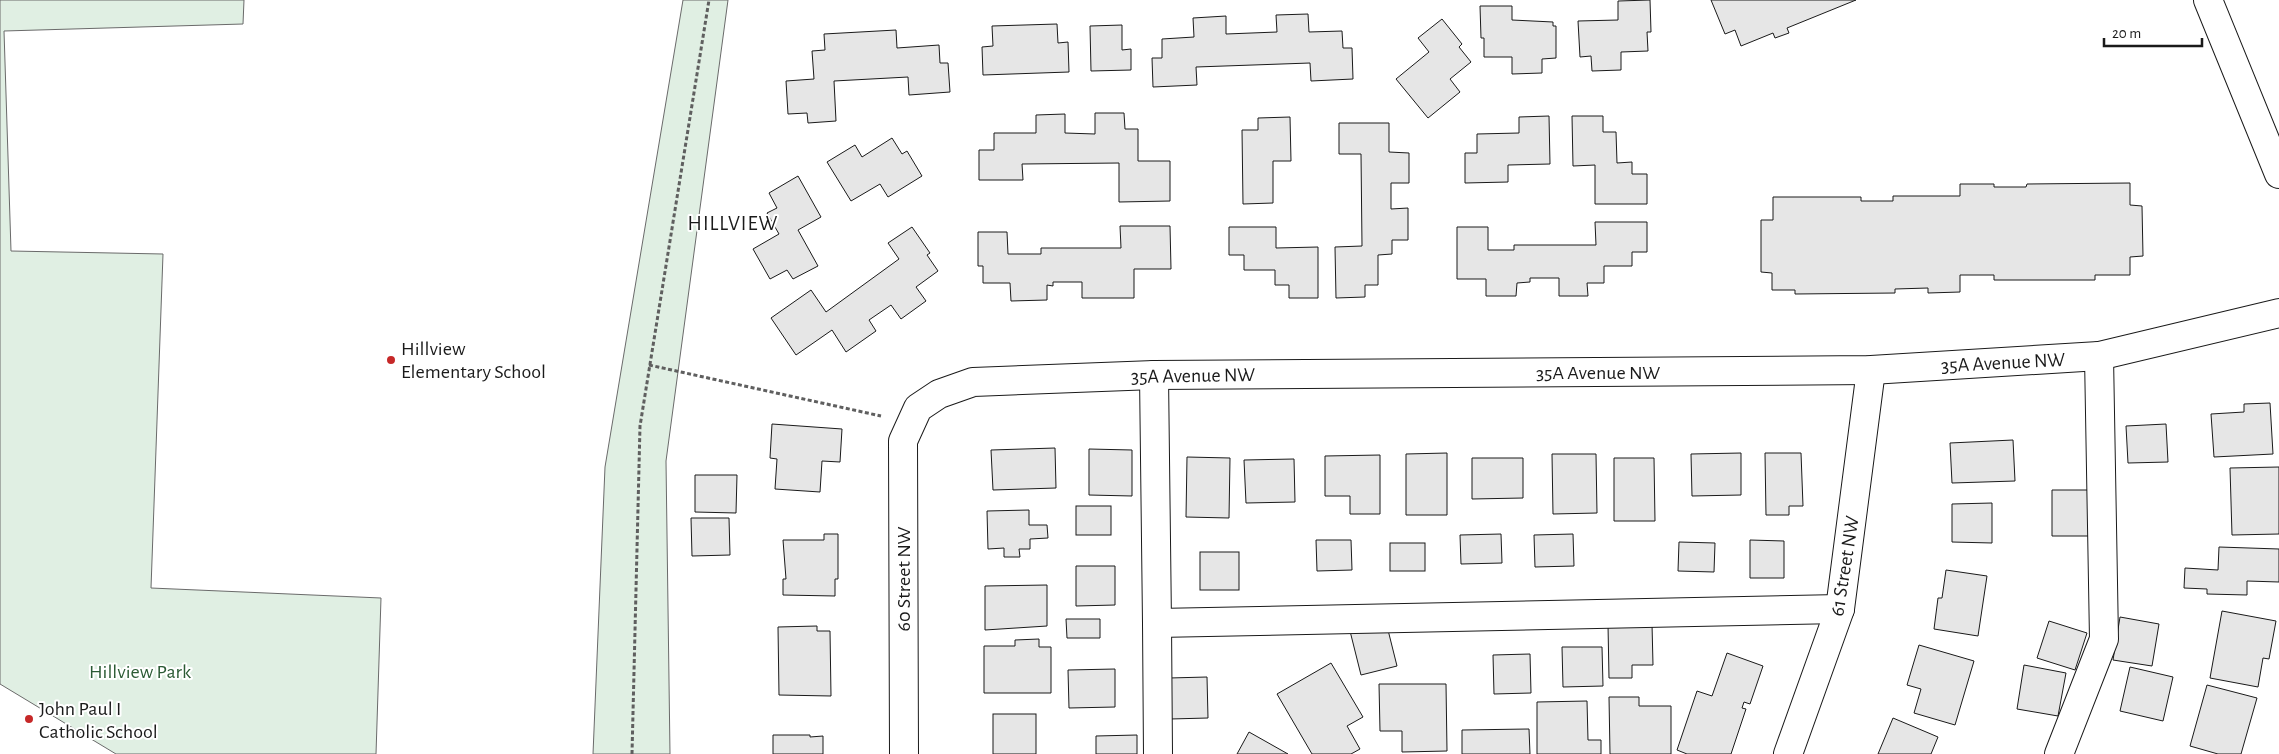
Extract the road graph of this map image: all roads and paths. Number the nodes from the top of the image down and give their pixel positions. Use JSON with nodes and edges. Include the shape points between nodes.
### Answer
{"nodes":[{"id":1,"x":709,"y":0,"type":"edge"},
{"id":2,"x":2208,"y":0,"type":"edge"},
{"id":3,"x":2279,"y":174,"type":"edge"},
{"id":4,"x":2279,"y":313,"type":"edge"},
{"id":5,"x":2099,"y":356,"type":"junction"},
{"id":6,"x":649,"y":365,"type":"junction"},
{"id":7,"x":1871,"y":370,"type":"junction"},
{"id":8,"x":1154,"y":375,"type":"junction"},
{"id":9,"x":914,"y":415,"type":"junction"},
{"id":10,"x":1840,"y":609,"type":"junction"},
{"id":11,"x":1157,"y":623,"type":"junction"},
{"id":12,"x":632,"y":754,"type":"edge"},
{"id":13,"x":904,"y":754,"type":"edge"},
{"id":14,"x":1158,"y":754,"type":"edge"},
{"id":15,"x":1788,"y":754,"type":"edge"},
{"id":16,"x":2059,"y":754,"type":"edge"}],
"edges":[{"from":1,"to":6,"type":"path"},
{"from":2,"to":3,"type":"street"},
{"from":4,"to":5,"type":"street","name":"35A Avenue NW"},
{"from":5,"to":7,"type":"street","name":"35A Avenue NW"},
{"from":5,"to":16,"type":"street","via":[[2104,639]]},
{"from":6,"to":9,"type":"path"},
{"from":6,"to":12,"type":"path","via":[[640,426]]},
{"from":7,"to":8,"type":"street","name":"35A Avenue NW"},
{"from":7,"to":10,"type":"street","name":"61 Street NW"},
{"from":8,"to":9,"type":"street","name":"35A Avenue NW","via":[[973,382],[939,394]]},
{"from":8,"to":11,"type":"street"},
{"from":9,"to":13,"type":"street","name":"60 Street NW","via":[[903,441]]},
{"from":10,"to":11,"type":"street"},
{"from":10,"to":15,"type":"street","name":"61 Street NW"},
{"from":11,"to":14,"type":"street"}]}
